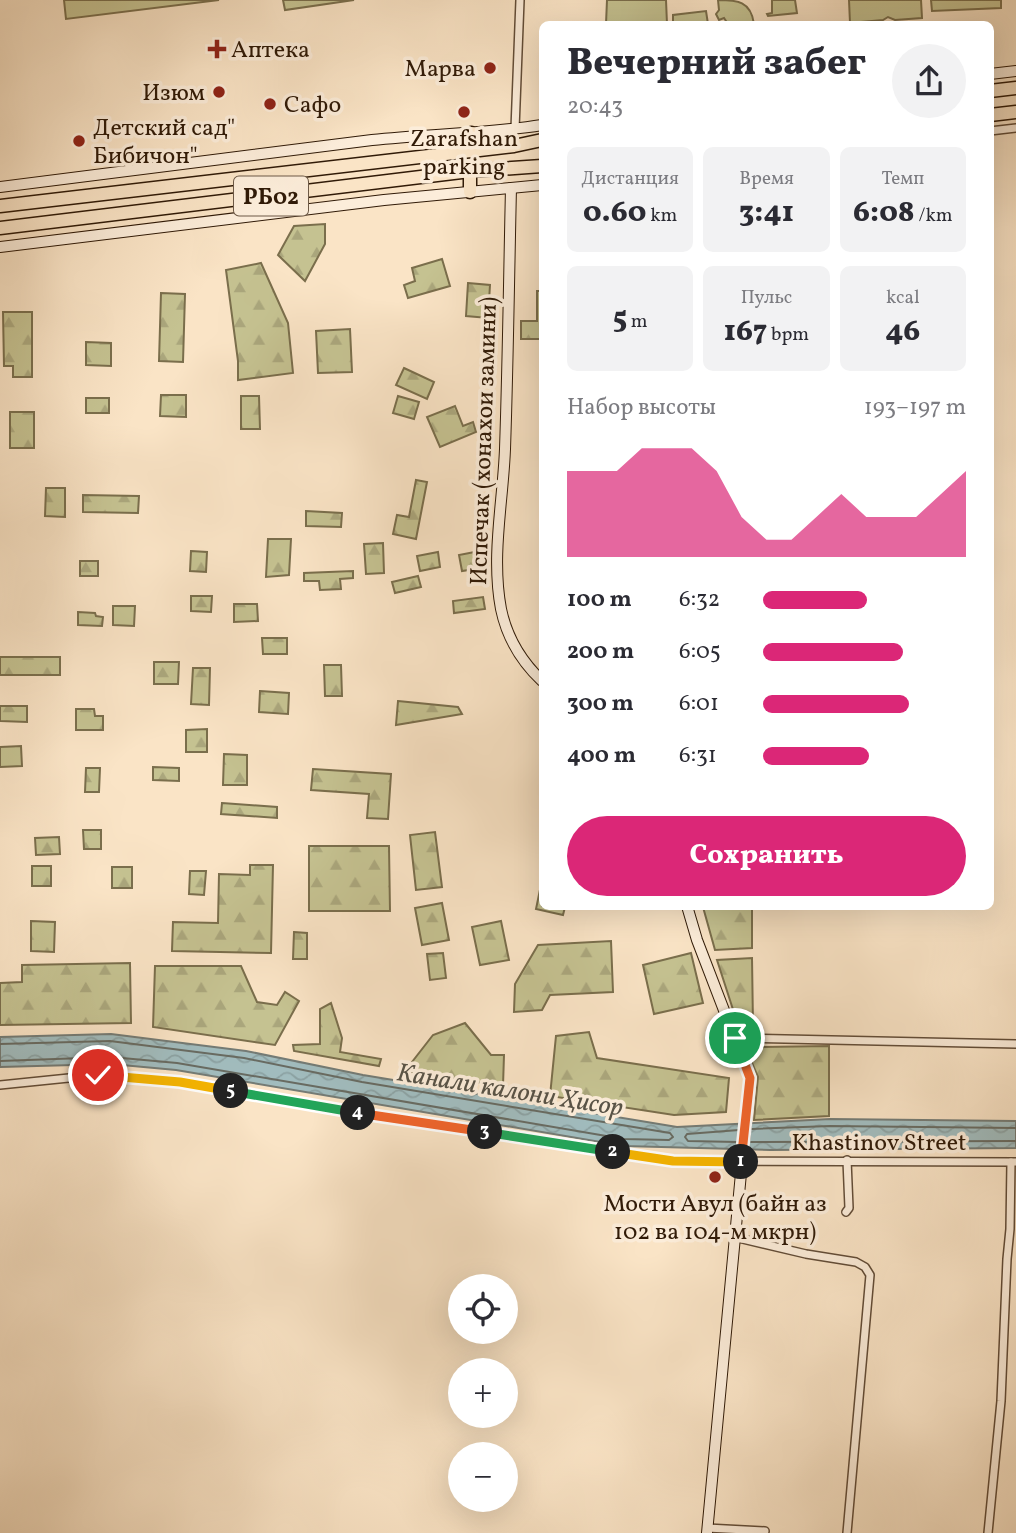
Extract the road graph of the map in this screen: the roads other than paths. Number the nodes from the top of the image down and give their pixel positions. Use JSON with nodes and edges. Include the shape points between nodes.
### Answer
{"nodes":[{"id":1,"x":520,"y":0,"type":"edge"},
{"id":2,"x":1016,"y":71,"type":"edge"},
{"id":3,"x":994,"y":74,"type":"edge"},
{"id":4,"x":1016,"y":88,"type":"edge"},
{"id":5,"x":994,"y":91,"type":"edge"},
{"id":6,"x":1016,"y":112,"type":"edge"},
{"id":7,"x":994,"y":115,"type":"edge"},
{"id":8,"x":539,"y":126,"type":"edge"},
{"id":9,"x":1016,"y":128,"type":"edge"},
{"id":10,"x":515,"y":130,"type":"junction"},
{"id":11,"x":994,"y":131,"type":"edge"},
{"id":12,"x":471,"y":133,"type":"junction"},
{"id":13,"x":539,"y":141,"type":"edge"},
{"id":14,"x":458,"y":152,"type":"junction"},
{"id":15,"x":539,"y":166,"type":"edge"},
{"id":16,"x":471,"y":171,"type":"junction"},
{"id":17,"x":539,"y":185,"type":"edge"},
{"id":18,"x":0,"y":187,"type":"edge"},
{"id":19,"x":511,"y":188,"type":"junction"},
{"id":20,"x":470,"y":192,"type":"junction"},
{"id":21,"x":41,"y":201,"type":"junction"},
{"id":22,"x":0,"y":206,"type":"edge"},
{"id":23,"x":43,"y":224,"type":"junction"},
{"id":24,"x":0,"y":228,"type":"edge"},
{"id":25,"x":0,"y":247,"type":"edge"},
{"id":26,"x":539,"y":678,"type":"edge"},
{"id":27,"x":688,"y":910,"type":"edge"},
{"id":28,"x":735,"y":1038,"type":"junction"},
{"id":29,"x":1016,"y":1044,"type":"edge"},
{"id":30,"x":0,"y":1085,"type":"edge"},
{"id":31,"x":847,"y":1160,"type":"junction"},
{"id":32,"x":743,"y":1162,"type":"junction"},
{"id":33,"x":1014,"y":1162,"type":"edge"},
{"id":34,"x":846,"y":1212,"type":"dead end"},
{"id":35,"x":1013,"y":1229,"type":"edge"},
{"id":36,"x":734,"y":1237,"type":"junction"},
{"id":37,"x":707,"y":1530,"type":"edge"},
{"id":38,"x":765,"y":1531,"type":"dead end"},
{"id":39,"x":847,"y":1533,"type":"edge"},
{"id":40,"x":988,"y":1533,"type":"edge"}],
"edges":[{"from":1,"to":10,"type":"street"},
{"from":2,"to":3,"type":"street"},
{"from":4,"to":5,"type":"highway"},
{"from":6,"to":7,"type":"highway"},
{"from":8,"to":10,"type":"street"},
{"from":9,"to":11,"type":"street"},
{"from":10,"to":12,"type":"street"},
{"from":12,"to":14,"type":"highway"},
{"from":12,"to":18,"type":"street","via":[[372,140]]},
{"from":13,"to":14,"type":"highway","number":"РБ02"},
{"from":14,"to":21,"type":"highway","number":"РБ02"},
{"from":15,"to":16,"type":"highway","number":"РБ02"},
{"from":16,"to":20,"type":"highway"},
{"from":16,"to":23,"type":"highway","number":"РБ02"},
{"from":17,"to":19,"type":"street"},
{"from":19,"to":20,"type":"street"},
{"from":19,"to":26,"type":"street","name":"Испечак (хонахои замини)","via":[[505,452],[496,576],[508,634]]},
{"from":20,"to":25,"type":"street"},
{"from":21,"to":22,"type":"highway","number":"РБ02"},
{"from":21,"to":23,"type":"highway"},
{"from":23,"to":24,"type":"highway","number":"РБ02"},
{"from":27,"to":28,"type":"street"},
{"from":28,"to":29,"type":"street"},
{"from":28,"to":32,"type":"street","via":[[750,1078]]},
{"from":30,"to":32,"type":"street","name":"Khastinov Street","via":[[98,1075],[180,1082],[641,1157]]},
{"from":31,"to":32,"type":"street","name":"Khastinov Street"},
{"from":31,"to":33,"type":"street","name":"Khastinov Street"},
{"from":31,"to":34,"type":"street"},
{"from":32,"to":36,"type":"street"},
{"from":33,"to":35,"type":"street"},
{"from":35,"to":40,"type":"street","via":[[1007,1259],[1001,1401]]},
{"from":36,"to":37,"type":"street"},
{"from":36,"to":39,"type":"street","via":[[856,1262],[870,1275]]},
{"from":37,"to":38,"type":"street"}]}
